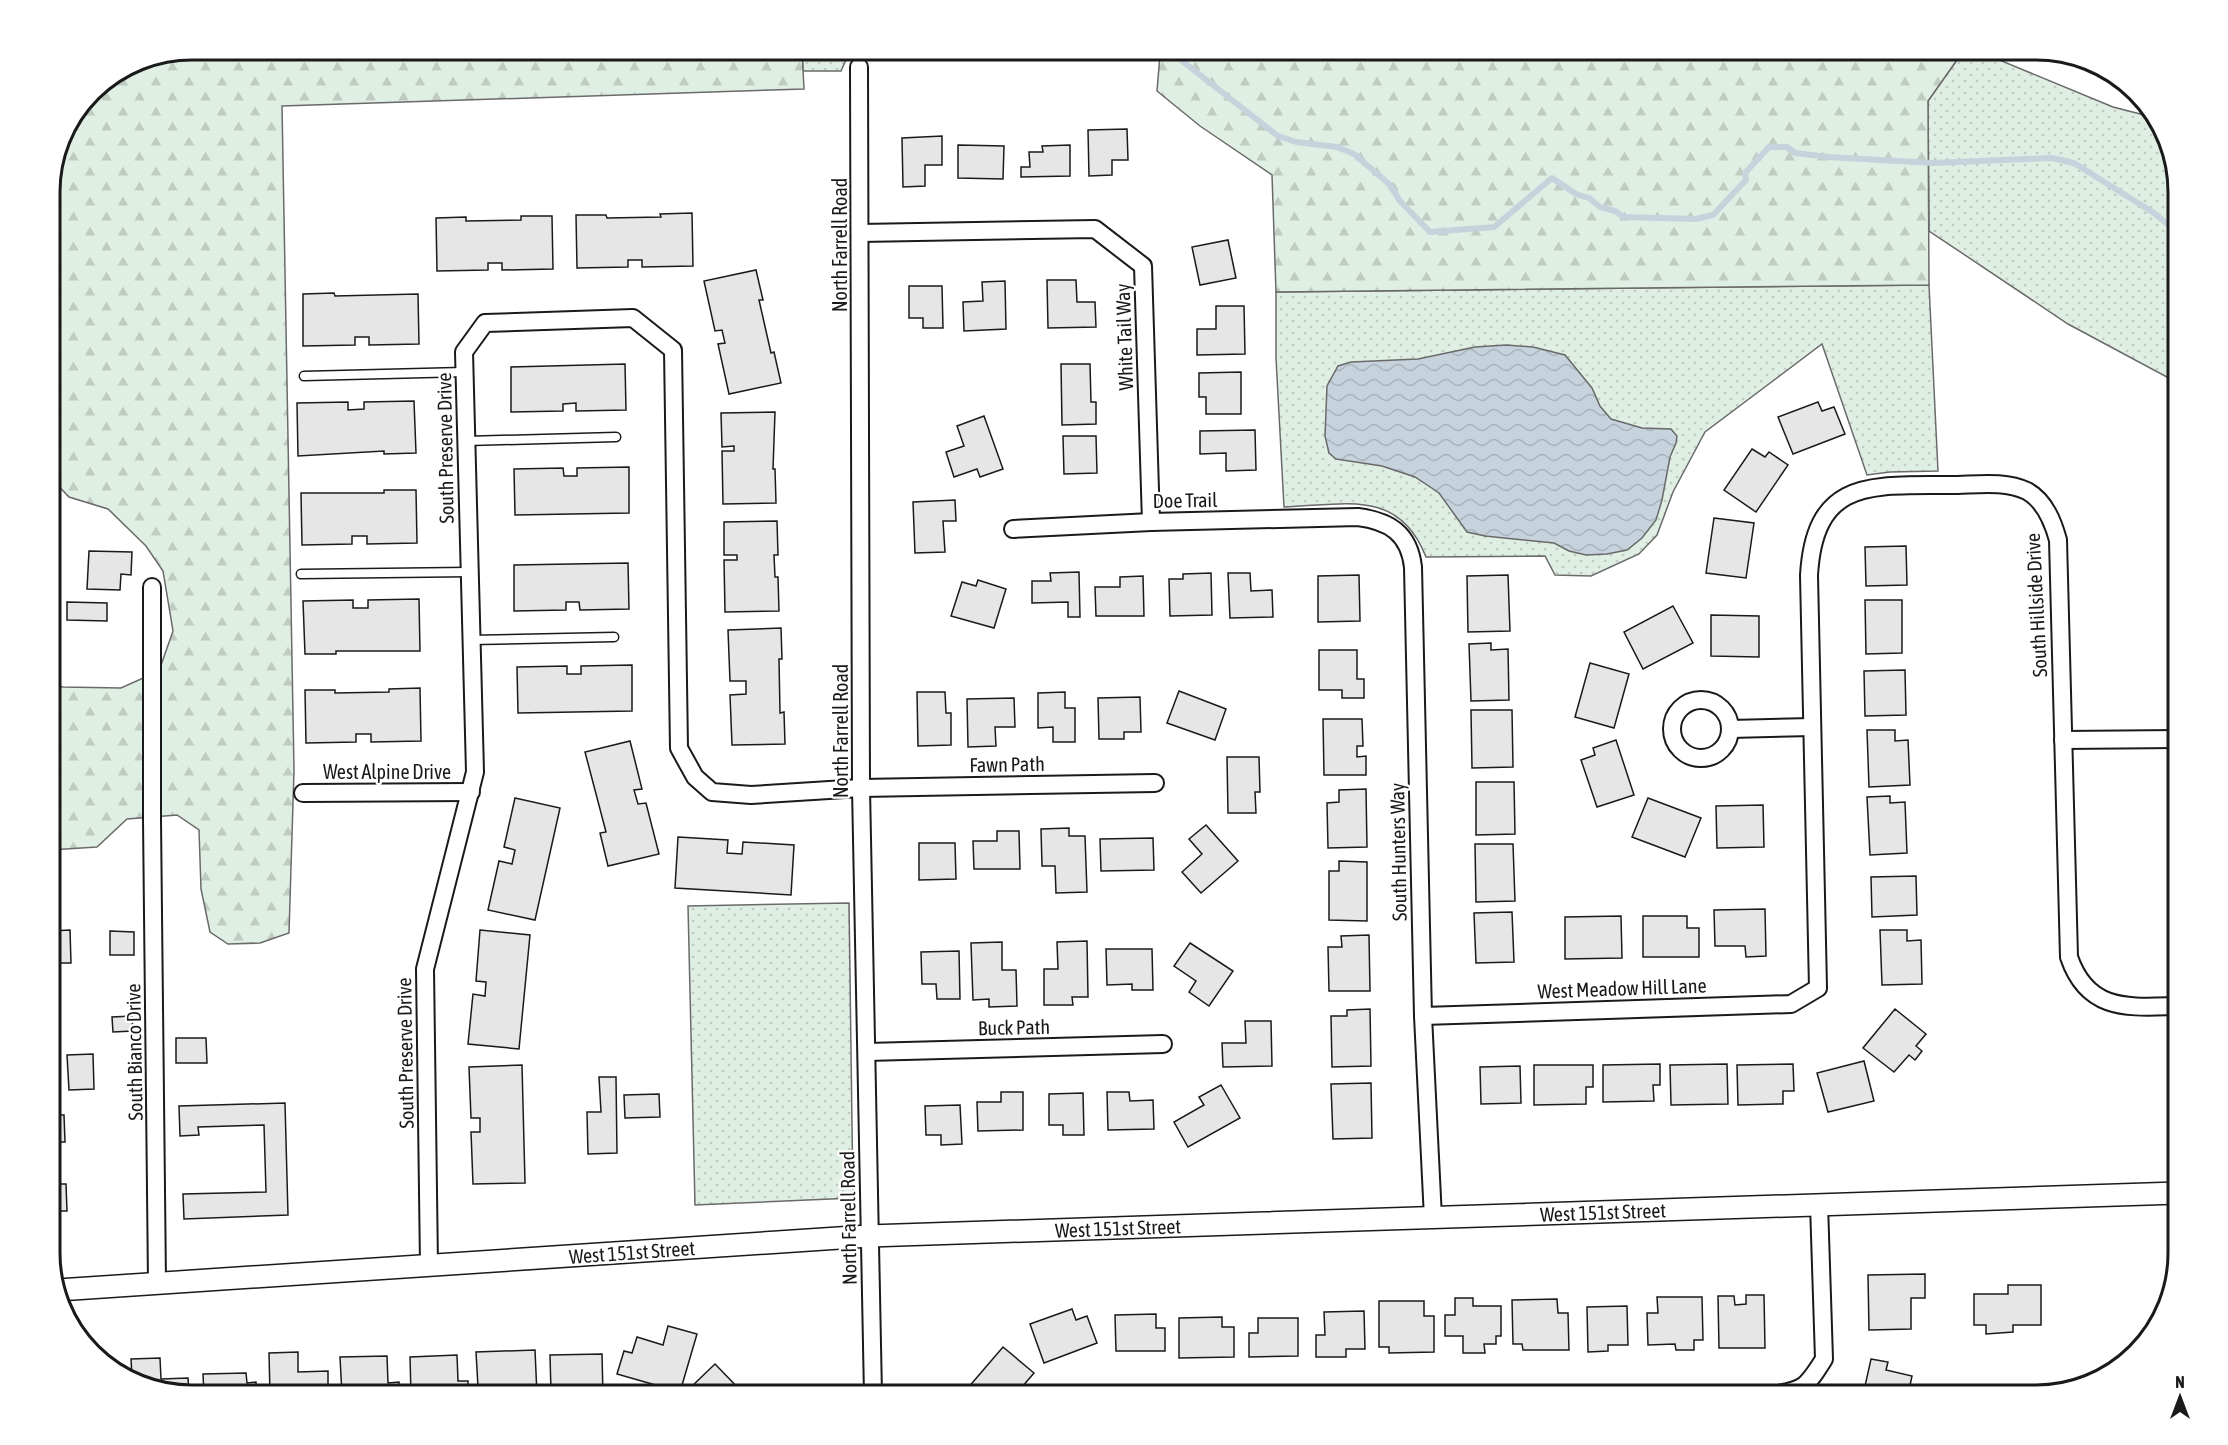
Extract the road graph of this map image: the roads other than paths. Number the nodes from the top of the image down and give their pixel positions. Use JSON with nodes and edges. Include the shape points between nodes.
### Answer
{"nodes":[{"id":1,"x":859,"y":67,"type":"dead end"},
{"id":2,"x":860,"y":233,"type":"junction"},
{"id":3,"x":464,"y":372,"type":"junction"},
{"id":4,"x":304,"y":376,"type":"dead end"},
{"id":5,"x":616,"y":437,"type":"dead end"},
{"id":6,"x":466,"y":441,"type":"junction"},
{"id":7,"x":1358,"y":518,"type":"joint"},
{"id":8,"x":1151,"y":522,"type":"junction"},
{"id":9,"x":1013,"y":529,"type":"dead end"},
{"id":10,"x":469,"y":572,"type":"junction"},
{"id":11,"x":301,"y":574,"type":"dead end"},
{"id":12,"x":152,"y":587,"type":"dead end"},
{"id":13,"x":614,"y":636,"type":"dead end"},
{"id":14,"x":471,"y":640,"type":"junction"},
{"id":15,"x":1812,"y":727,"type":"junction"},
{"id":16,"x":1730,"y":729,"type":"dead end"},
{"id":17,"x":2168,"y":739,"type":"edge"},
{"id":18,"x":2062,"y":740,"type":"junction"},
{"id":19,"x":1155,"y":783,"type":"dead end"},
{"id":20,"x":861,"y":788,"type":"junction"},
{"id":21,"x":471,"y":792,"type":"junction"},
{"id":22,"x":303,"y":793,"type":"dead end"},
{"id":23,"x":1818,"y":988,"type":"joint"},
{"id":24,"x":2168,"y":1006,"type":"edge"},
{"id":25,"x":1423,"y":1016,"type":"junction"},
{"id":26,"x":1163,"y":1044,"type":"dead end"},
{"id":27,"x":867,"y":1052,"type":"junction"},
{"id":28,"x":2168,"y":1193,"type":"edge"},
{"id":29,"x":1819,"y":1204,"type":"junction"},
{"id":30,"x":1433,"y":1218,"type":"junction"},
{"id":31,"x":869,"y":1236,"type":"junction"},
{"id":32,"x":429,"y":1265,"type":"junction"},
{"id":33,"x":157,"y":1283,"type":"junction"},
{"id":34,"x":66,"y":1289,"type":"edge"},
{"id":35,"x":873,"y":1385,"type":"edge"},
{"id":36,"x":1804,"y":1385,"type":"edge"}],
"edges":[{"from":1,"to":2,"type":"street","name":"North Farrell Road"},
{"from":2,"to":8,"type":"street","name":"White Tail Way","via":[[1095,230],[1143,266]]},
{"from":2,"to":20,"type":"street","name":"North Farrell Road"},
{"from":3,"to":4,"type":"lane"},
{"from":3,"to":6,"type":"street","name":"South Preserve Drive"},
{"from":3,"to":20,"type":"street","name":"South Preserve Drive","via":[[464,352],[484,323],[633,318],[673,350],[679,748],[695,777],[712,792],[751,795]]},
{"from":5,"to":6,"type":"lane"},
{"from":6,"to":10,"type":"street","name":"South Preserve Drive"},
{"from":7,"to":8,"type":"street","name":"Doe Trail"},
{"from":7,"to":25,"type":"street","name":"South Hunters Way","via":[[1389,525],[1411,554]]},
{"from":8,"to":9,"type":"street","name":"Doe Trail"},
{"from":10,"to":11,"type":"lane"},
{"from":10,"to":14,"type":"street","name":"South Preserve Drive"},
{"from":12,"to":33,"type":"street","name":"South Bianco Drive"},
{"from":13,"to":14,"type":"lane"},
{"from":14,"to":21,"type":"street","name":"South Preserve Drive","via":[[475,772]]},
{"from":15,"to":16,"type":"street"},
{"from":15,"to":18,"type":"street","name":"South Hillside Drive","via":[[1810,556],[1813,540],[1827,513],[1860,489],[2003,484],[2028,492],[2043,506],[2053,521],[2058,540]]},
{"from":15,"to":23,"type":"street","name":"South Hillside Drive"},
{"from":17,"to":18,"type":"street"},
{"from":18,"to":24,"type":"street","name":"South Hillside Drive","via":[[2069,957],[2075,975],[2088,991],[2105,1002],[2129,1007]]},
{"from":19,"to":20,"type":"street","name":"Fawn Path"},
{"from":20,"to":27,"type":"street","name":"North Farrell Road"},
{"from":21,"to":22,"type":"street","name":"West Alpine Drive"},
{"from":21,"to":32,"type":"street","name":"South Preserve Drive","via":[[425,969]]},
{"from":23,"to":25,"type":"street","name":"West Meadow Hill Lane","via":[[1791,1004]]},
{"from":25,"to":30,"type":"street","name":"South Hunters Way"},
{"from":26,"to":27,"type":"street","name":"Buck Path"},
{"from":27,"to":31,"type":"street","name":"North Farrell Road"},
{"from":28,"to":29,"type":"street","name":"West 151st Street"},
{"from":29,"to":30,"type":"street","name":"West 151st Street"},
{"from":29,"to":36,"type":"street","via":[[1824,1359]]},
{"from":30,"to":31,"type":"street","name":"West 151st Street"},
{"from":31,"to":32,"type":"street","name":"West 151st Street"},
{"from":31,"to":35,"type":"street","name":"North Farrell Road"},
{"from":32,"to":33,"type":"street","name":"West 151st Street"},
{"from":33,"to":34,"type":"street","name":"West 151st Street"}]}
